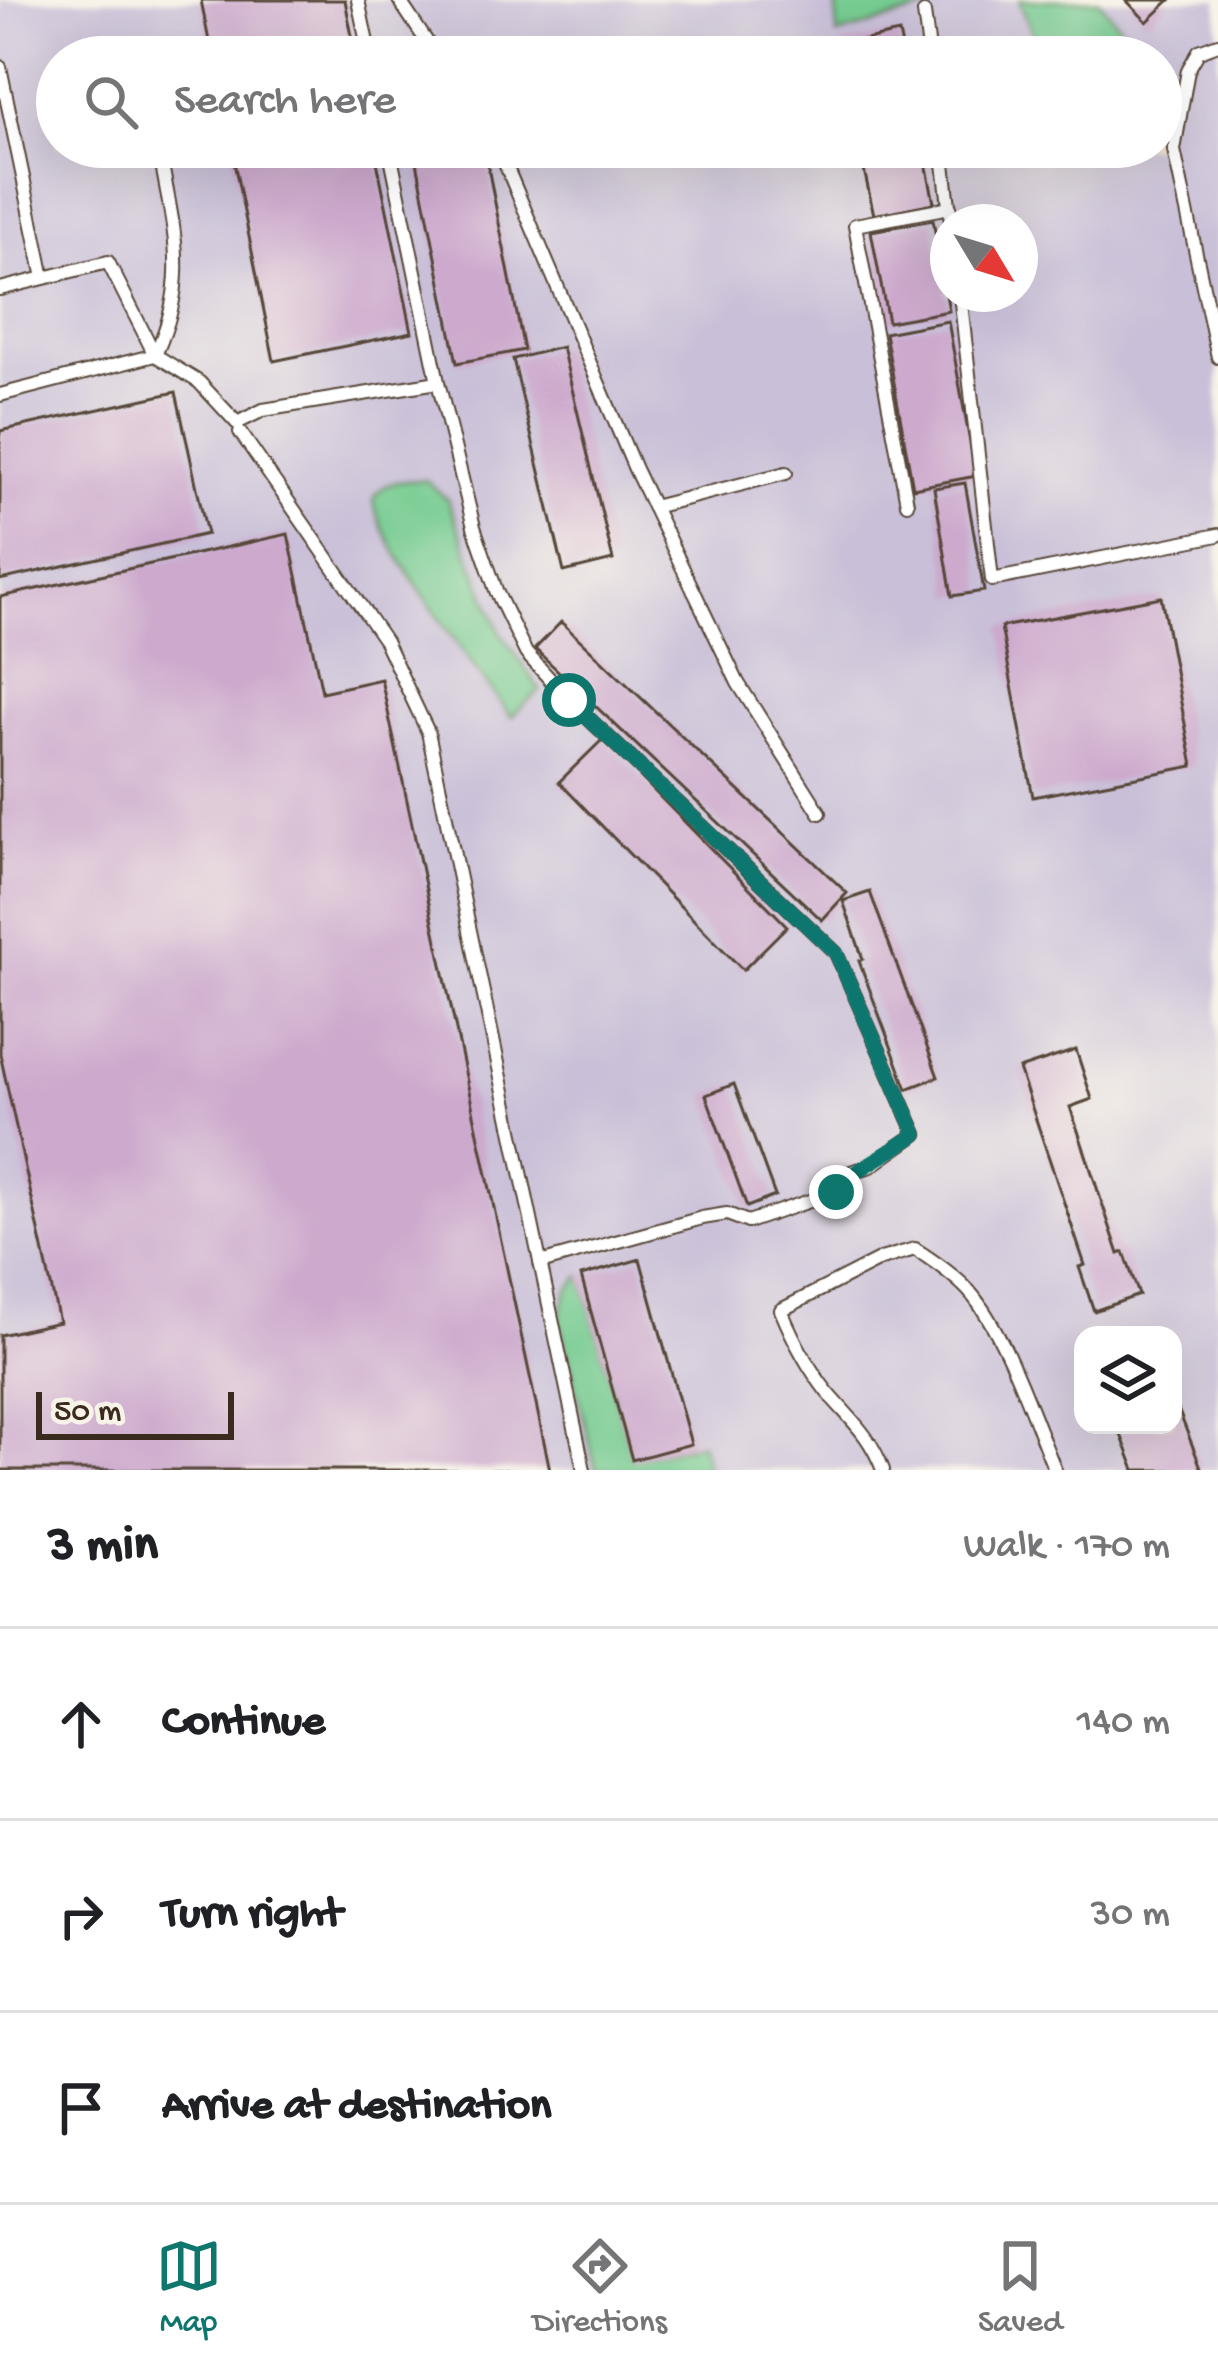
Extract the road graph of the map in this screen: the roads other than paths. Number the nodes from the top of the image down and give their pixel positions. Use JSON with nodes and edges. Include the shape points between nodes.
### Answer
{"nodes":[{"id":1,"x":358,"y":0,"type":"edge"},
{"id":2,"x":399,"y":0,"type":"edge"},
{"id":3,"x":924,"y":13,"type":"dead end"},
{"id":4,"x":366,"y":36,"type":"edge"},
{"id":5,"x":423,"y":36,"type":"edge"},
{"id":6,"x":927,"y":36,"type":"edge"},
{"id":7,"x":1218,"y":44,"type":"edge"},
{"id":8,"x":0,"y":67,"type":"edge"},
{"id":9,"x":1182,"y":104,"type":"edge"},
{"id":10,"x":162,"y":168,"type":"edge"},
{"id":11,"x":393,"y":168,"type":"edge"},
{"id":12,"x":507,"y":168,"type":"edge"},
{"id":13,"x":945,"y":168,"type":"edge"},
{"id":14,"x":1178,"y":168,"type":"edge"},
{"id":15,"x":949,"y":204,"type":"edge"},
{"id":16,"x":930,"y":216,"type":"edge"},
{"id":17,"x":44,"y":278,"type":"junction"},
{"id":18,"x":0,"y":289,"type":"edge"},
{"id":19,"x":963,"y":312,"type":"edge"},
{"id":20,"x":155,"y":355,"type":"junction"},
{"id":21,"x":1218,"y":357,"type":"edge"},
{"id":22,"x":437,"y":382,"type":"junction"},
{"id":23,"x":0,"y":395,"type":"edge"},
{"id":24,"x":240,"y":432,"type":"dead end"},
{"id":25,"x":786,"y":473,"type":"dead end"},
{"id":26,"x":908,"y":502,"type":"dead end"},
{"id":27,"x":653,"y":507,"type":"junction"},
{"id":28,"x":1218,"y":535,"type":"edge"},
{"id":29,"x":820,"y":813,"type":"dead end"},
{"id":30,"x":540,"y":1263,"type":"junction"},
{"id":31,"x":584,"y":1470,"type":"edge"},
{"id":32,"x":883,"y":1470,"type":"edge"},
{"id":33,"x":1055,"y":1470,"type":"edge"}],
"edges":[{"from":1,"to":4,"type":"lane"},
{"from":2,"to":5,"type":"lane"},
{"from":3,"to":6,"type":"lane"},
{"from":7,"to":9,"type":"lane","via":[[1198,51]]},
{"from":8,"to":17,"type":"lane"},
{"from":10,"to":20,"type":"lane","via":[[179,271],[173,317]]},
{"from":11,"to":22,"type":"lane"},
{"from":12,"to":27,"type":"lane"},
{"from":13,"to":15,"type":"lane"},
{"from":14,"to":21,"type":"lane"},
{"from":16,"to":26,"type":"lane","via":[[855,225]]},
{"from":17,"to":18,"type":"lane"},
{"from":17,"to":20,"type":"lane","via":[[109,262]]},
{"from":19,"to":28,"type":"lane","via":[[992,580]]},
{"from":20,"to":22,"type":"lane","via":[[199,382],[237,423],[263,410]]},
{"from":20,"to":23,"type":"lane"},
{"from":22,"to":30,"type":"lane","via":[[474,527],[526,653],[836,953],[916,1134],[851,1172],[836,1192],[770,1215],[748,1222],[727,1214],[702,1218]]},
{"from":24,"to":30,"type":"lane","via":[[385,640],[428,732]]},
{"from":25,"to":27,"type":"lane"},
{"from":27,"to":29,"type":"lane","via":[[738,683]]},
{"from":30,"to":31,"type":"lane"},
{"from":32,"to":33,"type":"lane","via":[[781,1310],[915,1249],[971,1293]]}]}
